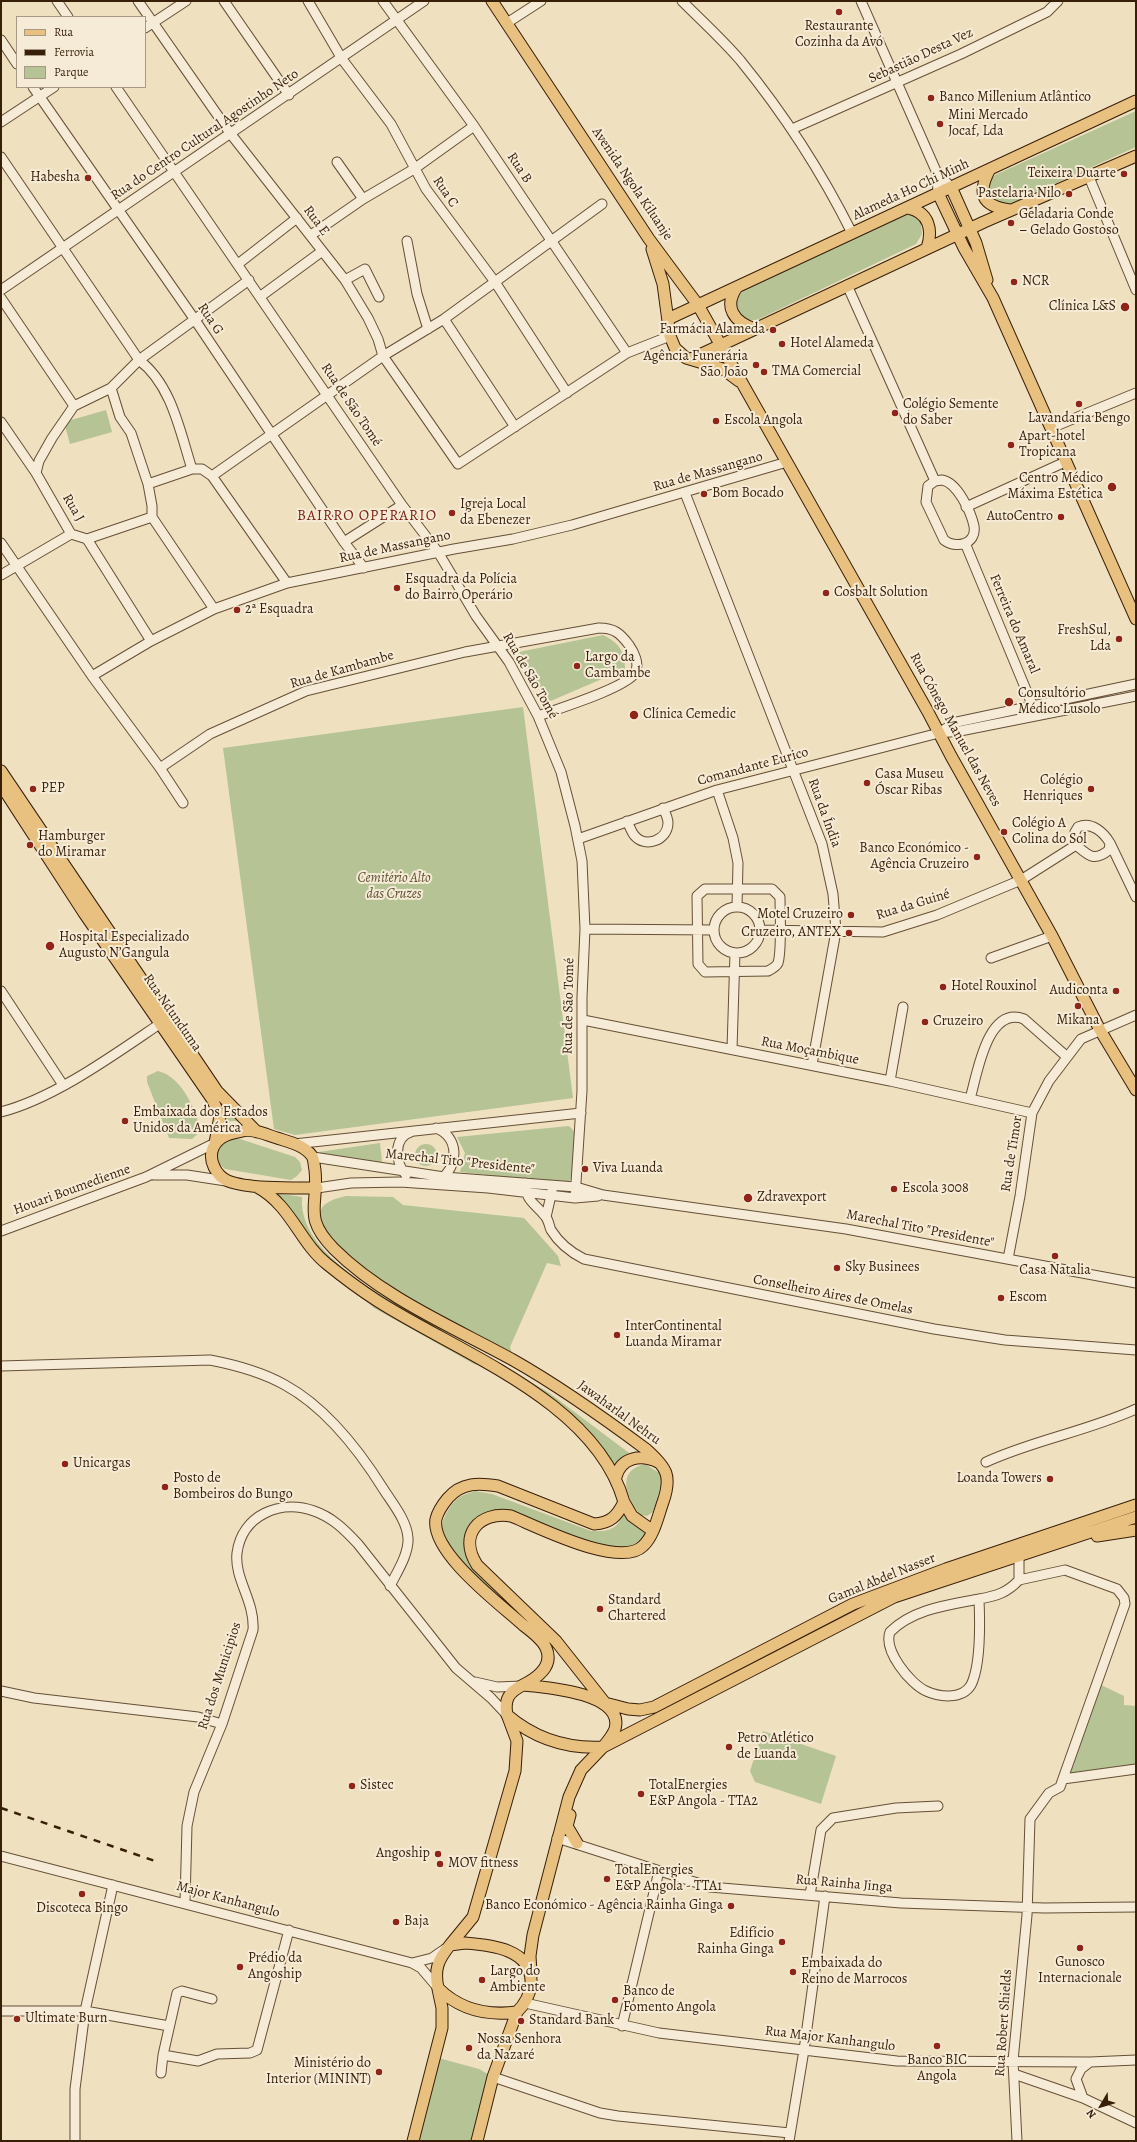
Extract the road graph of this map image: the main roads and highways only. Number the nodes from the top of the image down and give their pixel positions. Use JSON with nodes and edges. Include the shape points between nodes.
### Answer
{"nodes":[{"id":1,"x":492,"y":1,"type":"edge"},
{"id":2,"x":1136,"y":101,"type":"edge"},
{"id":3,"x":1136,"y":156,"type":"edge"},
{"id":4,"x":990,"y":169,"type":"junction"},
{"id":5,"x":951,"y":187,"type":"junction"},
{"id":6,"x":938,"y":193,"type":"junction"},
{"id":7,"x":908,"y":208,"type":"junction"},
{"id":8,"x":1010,"y":210,"type":"junction"},
{"id":9,"x":970,"y":228,"type":"junction"},
{"id":10,"x":957,"y":234,"type":"junction"},
{"id":11,"x":649,"y":239,"type":"junction"},
{"id":12,"x":927,"y":248,"type":"junction"},
{"id":13,"x":737,"y":287,"type":"junction"},
{"id":14,"x":993,"y":298,"type":"junction"},
{"id":15,"x":698,"y":305,"type":"junction"},
{"id":16,"x":668,"y":319,"type":"junction"},
{"id":17,"x":755,"y":329,"type":"junction"},
{"id":18,"x":721,"y":345,"type":"junction"},
{"id":19,"x":691,"y":359,"type":"junction"},
{"id":20,"x":745,"y":385,"type":"junction"},
{"id":21,"x":1136,"y":619,"type":"edge"},
{"id":22,"x":1,"y":771,"type":"edge"},
{"id":23,"x":1,"y":785,"type":"edge"},
{"id":24,"x":1136,"y":1090,"type":"edge"},
{"id":25,"x":258,"y":1132,"type":"junction"},
{"id":26,"x":215,"y":1143,"type":"junction"},
{"id":27,"x":254,"y":1185,"type":"junction"},
{"id":28,"x":317,"y":1188,"type":"junction"},
{"id":29,"x":660,"y":1462,"type":"junction"},
{"id":30,"x":616,"y":1478,"type":"junction"},
{"id":31,"x":624,"y":1502,"type":"junction"},
{"id":32,"x":1136,"y":1506,"type":"edge"},
{"id":33,"x":1136,"y":1517,"type":"edge"},
{"id":34,"x":1136,"y":1530,"type":"edge"},
{"id":35,"x":653,"y":1531,"type":"junction"},
{"id":36,"x":1069,"y":1541,"type":"junction"},
{"id":37,"x":523,"y":1685,"type":"junction"},
{"id":38,"x":605,"y":1703,"type":"junction"},
{"id":39,"x":507,"y":1715,"type":"junction"},
{"id":40,"x":665,"y":1715,"type":"junction"},
{"id":41,"x":603,"y":1747,"type":"junction"},
{"id":42,"x":577,"y":1843,"type":"road end"},
{"id":43,"x":450,"y":1945,"type":"junction"},
{"id":44,"x":531,"y":1972,"type":"junction"},
{"id":45,"x":438,"y":1988,"type":"junction"},
{"id":46,"x":521,"y":2008,"type":"junction"},
{"id":47,"x":413,"y":2141,"type":"edge"},
{"id":48,"x":477,"y":2141,"type":"edge"}],
"edges":[{"from":1,"to":11,"type":"main road","name":"Avenida Ngola Kiluanje"},
{"from":2,"to":4,"type":"main road","name":"Alameda Ho Chi Minh"},
{"from":3,"to":8,"type":"main road"},
{"from":4,"to":5,"type":"main road","name":"Alameda Ho Chi Minh"},
{"from":4,"to":8,"type":"main road","via":[[983,181],[984,198],[995,208]]},
{"from":5,"to":6,"type":"main road","name":"Alameda Ho Chi Minh"},
{"from":5,"to":9,"type":"main road"},
{"from":6,"to":7,"type":"main road","name":"Alameda Ho Chi Minh"},
{"from":6,"to":10,"type":"main road"},
{"from":7,"to":12,"type":"main road","via":[[917,210],[925,217],[931,237]]},
{"from":7,"to":13,"type":"main road","name":"Alameda Ho Chi Minh"},
{"from":8,"to":9,"type":"main road"},
{"from":9,"to":10,"type":"main road"},
{"from":9,"to":14,"type":"main road"},
{"from":10,"to":12,"type":"main road"},
{"from":10,"to":14,"type":"main road"},
{"from":11,"to":15,"type":"main road","name":"Avenida Ngola Kiluanje"},
{"from":11,"to":16,"type":"main road","via":[[663,284]]},
{"from":12,"to":17,"type":"main road"},
{"from":13,"to":15,"type":"main road","name":"Alameda Ho Chi Minh"},
{"from":13,"to":17,"type":"main road","via":[[731,300],[733,313],[738,321]]},
{"from":14,"to":21,"type":"main road"},
{"from":15,"to":16,"type":"main road","name":"Alameda Ho Chi Minh"},
{"from":15,"to":18,"type":"main road","name":"Avenida Ngola Kiluanje"},
{"from":16,"to":19,"type":"main road","via":[[672,342],[679,354]]},
{"from":17,"to":18,"type":"main road"},
{"from":18,"to":19,"type":"main road"},
{"from":18,"to":20,"type":"main road","name":"Avenida Ngola Kiluanje"},
{"from":19,"to":20,"type":"main road","via":[[723,369]]},
{"from":20,"to":24,"type":"main road","name":"Rua Cónego Manuel das Neves","via":[[1052,936],[1100,1030]]},
{"from":22,"to":25,"type":"main road","name":"Rua Ndunduma","via":[[211,1080],[226,1100]]},
{"from":23,"to":26,"type":"main road","name":"Rua Ndunduma","via":[[84,913],[218,1110],[219,1125]]},
{"from":25,"to":26,"type":"main road","via":[[245,1130],[227,1134]]},
{"from":25,"to":28,"type":"main road","via":[[308,1151],[313,1157]]},
{"from":26,"to":27,"type":"main road","name":"Rua Ndunduma","via":[[211,1156],[218,1174],[227,1181]]},
{"from":27,"to":28,"type":"main road"},
{"from":27,"to":30,"type":"main road","via":[[280,1204],[324,1262],[350,1282],[376,1300],[496,1367],[552,1405],[582,1432],[609,1465]]},
{"from":28,"to":29,"type":"main road","name":"Jawaharlal Nehru","via":[[312,1207],[313,1218],[320,1234],[360,1272],[392,1294],[546,1380],[633,1440]]},
{"from":29,"to":30,"type":"main road","via":[[649,1458],[631,1458],[622,1466]]},
{"from":29,"to":35,"type":"main road","name":"Jawaharlal Nehru","via":[[667,1472],[668,1487]]},
{"from":30,"to":31,"type":"main road"},
{"from":31,"to":35,"type":"main road","via":[[632,1516]]},
{"from":31,"to":37,"type":"main road","via":[[616,1517],[594,1524],[498,1486],[474,1483],[460,1488],[440,1509],[436,1520],[443,1547],[453,1560],[537,1637],[546,1649],[548,1662],[545,1670]]},
{"from":32,"to":38,"type":"main road","name":"Gamal Abdel Nasser","via":[[946,1569],[853,1604],[654,1707],[640,1710]]},
{"from":33,"to":36,"type":"main road","name":"Gamal Abdel Nasser"},
{"from":34,"to":36,"type":"main road","name":"Gamal Abdel Nasser"},
{"from":35,"to":38,"type":"main road","name":"Jawaharlal Nehru","via":[[643,1547],[633,1552],[624,1552],[576,1544],[511,1516],[500,1514],[478,1523],[470,1536],[470,1551],[477,1565],[556,1641]]},
{"from":36,"to":40,"type":"main road","name":"Gamal Abdel Nasser","via":[[894,1597]]},
{"from":37,"to":38,"type":"main road","name":"Gamal Abdel Nasser","via":[[569,1690]]},
{"from":37,"to":39,"type":"main road","via":[[508,1696],[505,1706]]},
{"from":38,"to":41,"type":"main road","name":"Jawaharlal Nehru","via":[[615,1718],[615,1728]]},
{"from":39,"to":41,"type":"main road","via":[[536,1735],[551,1741]]},
{"from":39,"to":43,"type":"main road","via":[[517,1741],[515,1771],[473,1917]]},
{"from":40,"to":41,"type":"main road","name":"Gamal Abdel Nasser"},
{"from":40,"to":42,"type":"main road","via":[[635,1738],[608,1752],[588,1769],[574,1799],[567,1826]]},
{"from":41,"to":44,"type":"main road","via":[[589,1760],[568,1797],[533,1935]]},
{"from":43,"to":44,"type":"main road","via":[[482,1944],[500,1948],[521,1958]]},
{"from":43,"to":45,"type":"main road","via":[[436,1966]]},
{"from":44,"to":46,"type":"main road","via":[[530,1987]]},
{"from":45,"to":46,"type":"main road","via":[[451,2000],[469,2009],[487,2013]]},
{"from":45,"to":47,"type":"main road","via":[[442,2028]]},
{"from":46,"to":48,"type":"main road","via":[[493,2077]]}]}
